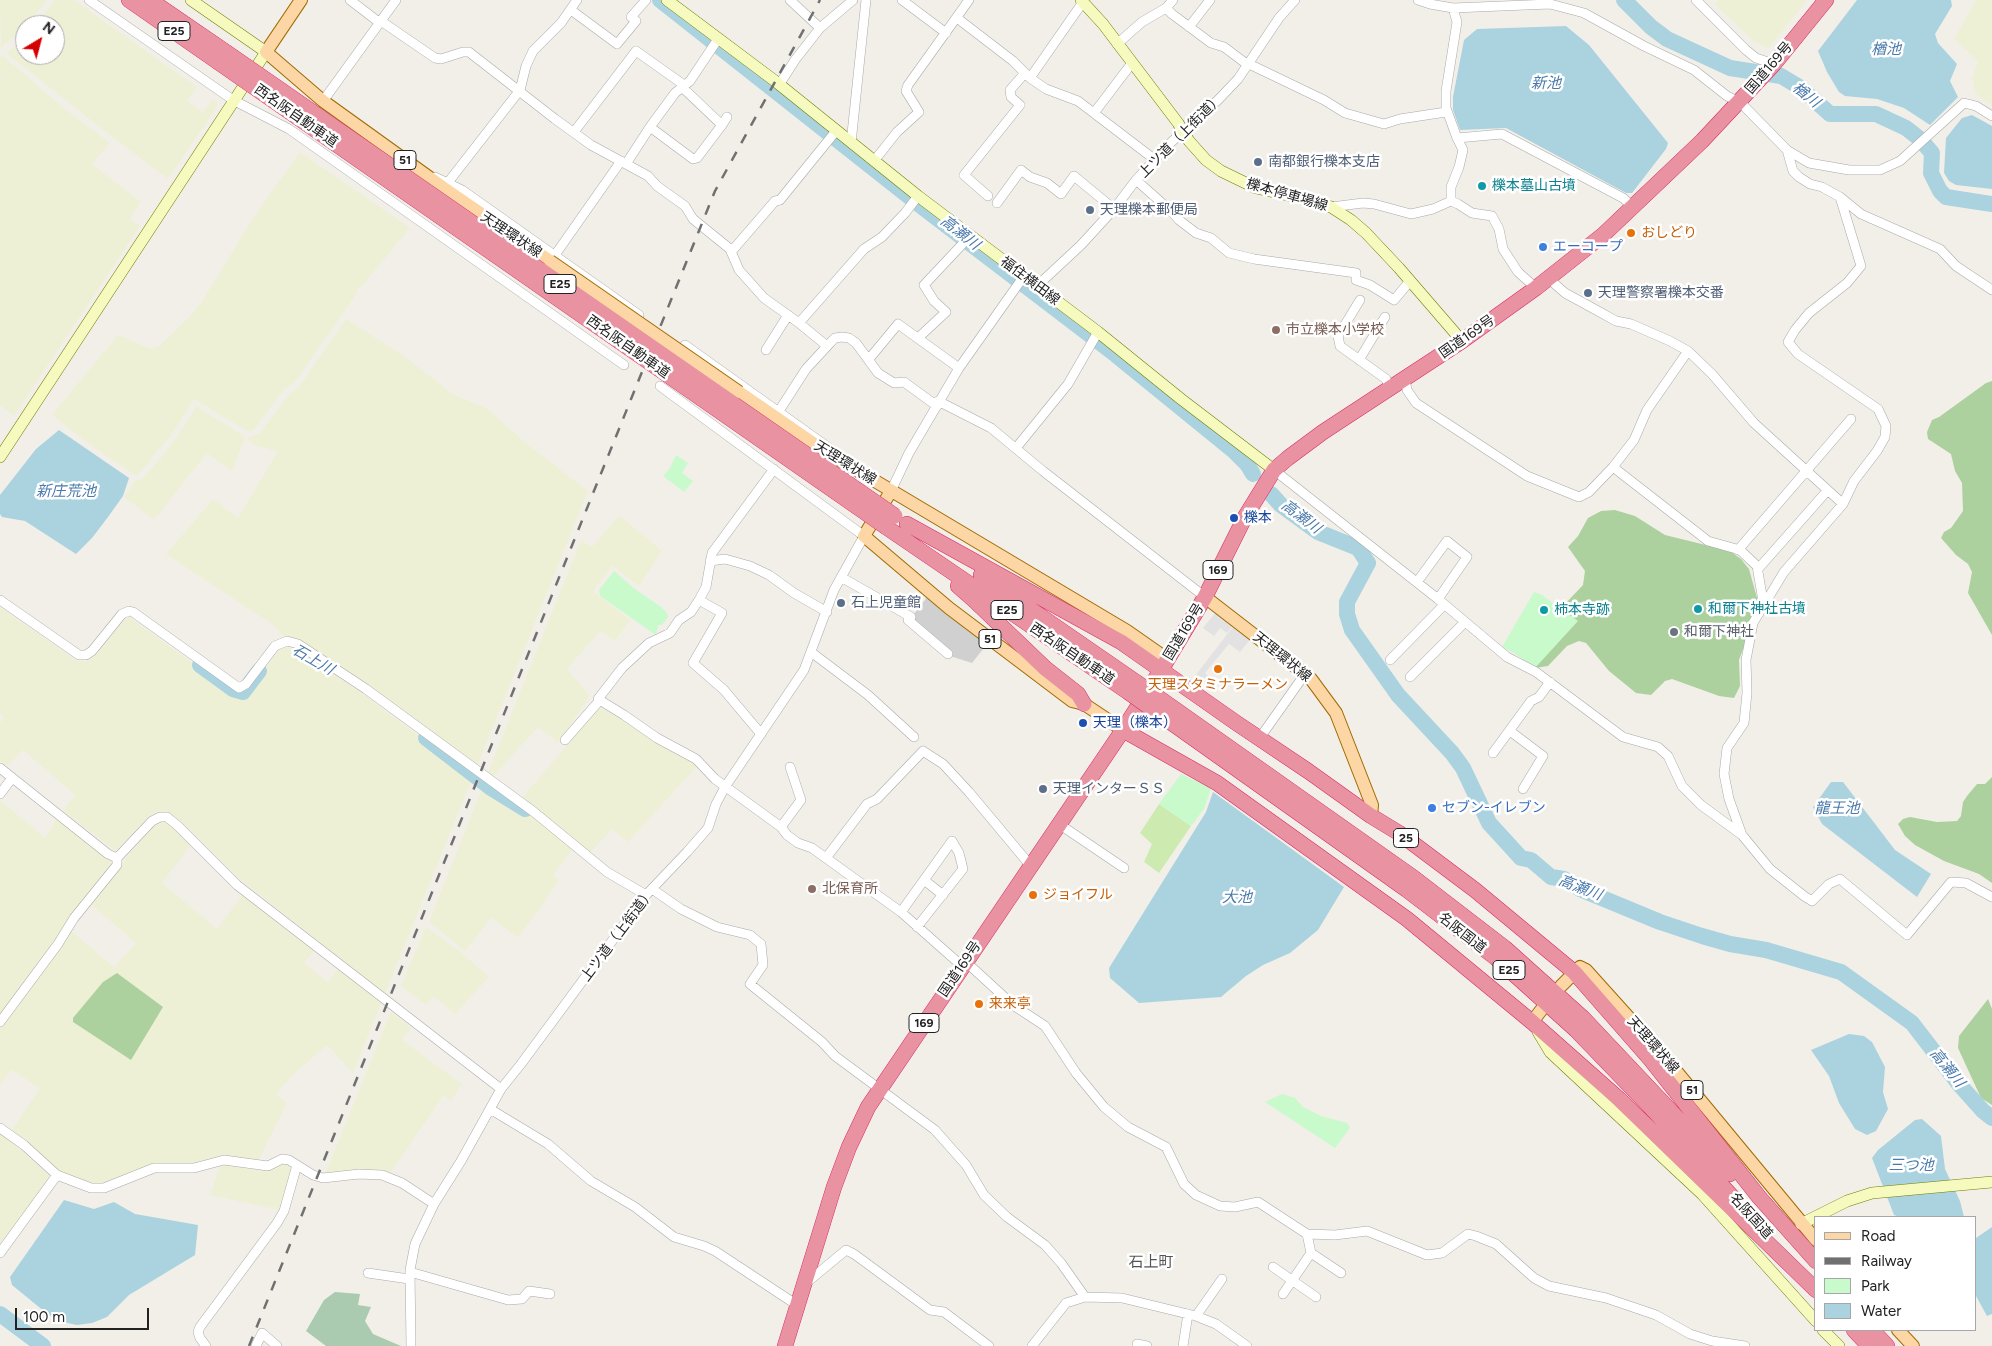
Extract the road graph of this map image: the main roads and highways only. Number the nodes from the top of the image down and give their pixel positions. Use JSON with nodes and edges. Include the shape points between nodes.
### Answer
{"nodes":[{"id":1,"x":129,"y":0,"type":"edge"},
{"id":2,"x":150,"y":0,"type":"edge"},
{"id":3,"x":191,"y":0,"type":"edge"},
{"id":4,"x":301,"y":0,"type":"edge"},
{"id":5,"x":666,"y":0,"type":"edge"},
{"id":6,"x":1826,"y":0,"type":"edge"},
{"id":7,"x":1084,"y":2,"type":"edge"},
{"id":8,"x":266,"y":52,"type":"junction"},
{"id":9,"x":222,"y":57,"type":"junction"},
{"id":10,"x":1462,"y":341,"type":"junction"},
{"id":11,"x":0,"y":457,"type":"edge"},
{"id":12,"x":1274,"y":470,"type":"junction"},
{"id":13,"x":891,"y":491,"type":"junction"},
{"id":14,"x":896,"y":525,"type":"junction"},
{"id":15,"x":1205,"y":597,"type":"junction"},
{"id":16,"x":1164,"y":664,"type":"junction"},
{"id":17,"x":1132,"y":687,"type":"joint"},
{"id":18,"x":1156,"y":703,"type":"junction"},
{"id":19,"x":1084,"y":704,"type":"junction"},
{"id":20,"x":1123,"y":730,"type":"junction"},
{"id":21,"x":1371,"y":816,"type":"junction"},
{"id":22,"x":1574,"y":972,"type":"junction"},
{"id":23,"x":1561,"y":986,"type":"dead end"},
{"id":24,"x":1542,"y":1009,"type":"dead end"},
{"id":25,"x":1532,"y":1022,"type":"junction"},
{"id":26,"x":1992,"y":1182,"type":"edge"},
{"id":27,"x":1817,"y":1216,"type":"edge"},
{"id":28,"x":1814,"y":1217,"type":"edge"},
{"id":29,"x":1801,"y":1224,"type":"junction"},
{"id":30,"x":1814,"y":1238,"type":"edge"},
{"id":31,"x":1814,"y":1259,"type":"edge"},
{"id":32,"x":1814,"y":1266,"type":"edge"},
{"id":33,"x":1814,"y":1287,"type":"edge"},
{"id":34,"x":1814,"y":1287,"type":"edge"},
{"id":35,"x":1814,"y":1319,"type":"edge"},
{"id":36,"x":1824,"y":1331,"type":"edge"},
{"id":37,"x":1855,"y":1331,"type":"edge"},
{"id":38,"x":1873,"y":1331,"type":"edge"},
{"id":39,"x":1878,"y":1331,"type":"edge"},
{"id":40,"x":1899,"y":1331,"type":"edge"},
{"id":41,"x":785,"y":1346,"type":"edge"},
{"id":42,"x":1839,"y":1346,"type":"edge"},
{"id":43,"x":1869,"y":1346,"type":"edge"},
{"id":44,"x":1888,"y":1346,"type":"edge"},
{"id":45,"x":1913,"y":1346,"type":"edge"}],
"edges":[{"from":1,"to":9,"type":"highway","name":"西名阪自動車道","number":"E25"},
{"from":2,"to":9,"type":"highway","name":"西名阪自動車道","number":"E25"},
{"from":3,"to":8,"type":"main road"},
{"from":4,"to":8,"type":"main road"},
{"from":5,"to":12,"type":"main road","name":"福住横田線","via":[[716,42],[779,85]]},
{"from":6,"to":10,"type":"highway","name":"国道169号","number":"169","via":[[1740,102],[1633,207],[1542,283]]},
{"from":7,"to":10,"type":"main road","name":"櫟本停車場線","via":[[1206,160],[1256,188],[1314,201],[1351,220]]},
{"from":8,"to":11,"type":"main road"},
{"from":8,"to":13,"type":"main road","name":"天理環状線","number":"51","bridge":true,"via":[[323,101],[416,168],[552,258],[823,450]]},
{"from":9,"to":14,"type":"highway","name":"西名阪自動車道","number":"E25","bridge":true},
{"from":10,"to":12,"type":"highway","name":"国道169号","number":"169","via":[[1310,441]]},
{"from":12,"to":15,"type":"highway","name":"国道169号","number":"169","via":[[1245,517]]},
{"from":13,"to":16,"type":"main road","name":"天理環状線","number":"51","via":[[1127,631]]},
{"from":13,"to":19,"type":"main road","name":"天理環状線","number":"51","via":[[864,536],[949,608],[1072,701]]},
{"from":14,"to":16,"type":"highway","via":[[1072,613]]},
{"from":14,"to":17,"type":"highway","name":"西名阪自動車道","number":"E25"},
{"from":14,"to":19,"type":"highway","via":[[912,551],[974,600],[1045,668],[1078,694]]},
{"from":15,"to":16,"type":"highway","name":"国道169号","number":"169"},
{"from":15,"to":21,"type":"main road","name":"天理環状線","via":[[1311,679],[1336,713],[1372,805]]},
{"from":16,"to":20,"type":"highway","name":"国道169号","number":"169"},
{"from":16,"to":21,"type":"highway","number":"25","via":[[1228,717]]},
{"from":17,"to":18,"type":"highway","name":"名阪国道","number":"E25","bridge":true},
{"from":18,"to":32,"type":"highway","name":"名阪国道","number":"E25","via":[[1414,878],[1545,982],[1650,1088]]},
{"from":18,"to":33,"type":"highway","name":"名阪国道","number":"E25","via":[[1452,924],[1538,994],[1635,1091]]},
{"from":19,"to":20,"type":"main road","number":"51"},
{"from":20,"to":25,"type":"highway","via":[[1217,783],[1266,817],[1407,919]]},
{"from":20,"to":41,"type":"highway","name":"国道169号","number":"169","via":[[868,1107],[834,1187]]},
{"from":21,"to":22,"type":"highway","number":"25","via":[[1475,890]]},
{"from":22,"to":23,"type":"main road"},
{"from":22,"to":29,"type":"main road","name":"天理環状線","number":"51","via":[[1580,967],[1586,970],[1667,1060]]},
{"from":22,"to":31,"type":"highway","via":[[1651,1060],[1759,1197]]},
{"from":24,"to":25,"type":"main road"},
{"from":25,"to":34,"type":"highway","number":"E25","via":[[1619,1099]]},
{"from":25,"to":35,"type":"main road","via":[[1550,1052],[1702,1194]]},
{"from":26,"to":27,"type":"main road","via":[[1872,1193],[1846,1201]]},
{"from":28,"to":29,"type":"main road"},
{"from":29,"to":30,"type":"main road","name":"天理環状線","number":"51"},
{"from":36,"to":42,"type":"main road"},
{"from":37,"to":43,"type":"highway"},
{"from":38,"to":44,"type":"highway"},
{"from":39,"to":44,"type":"highway"},
{"from":40,"to":45,"type":"main road"}]}
